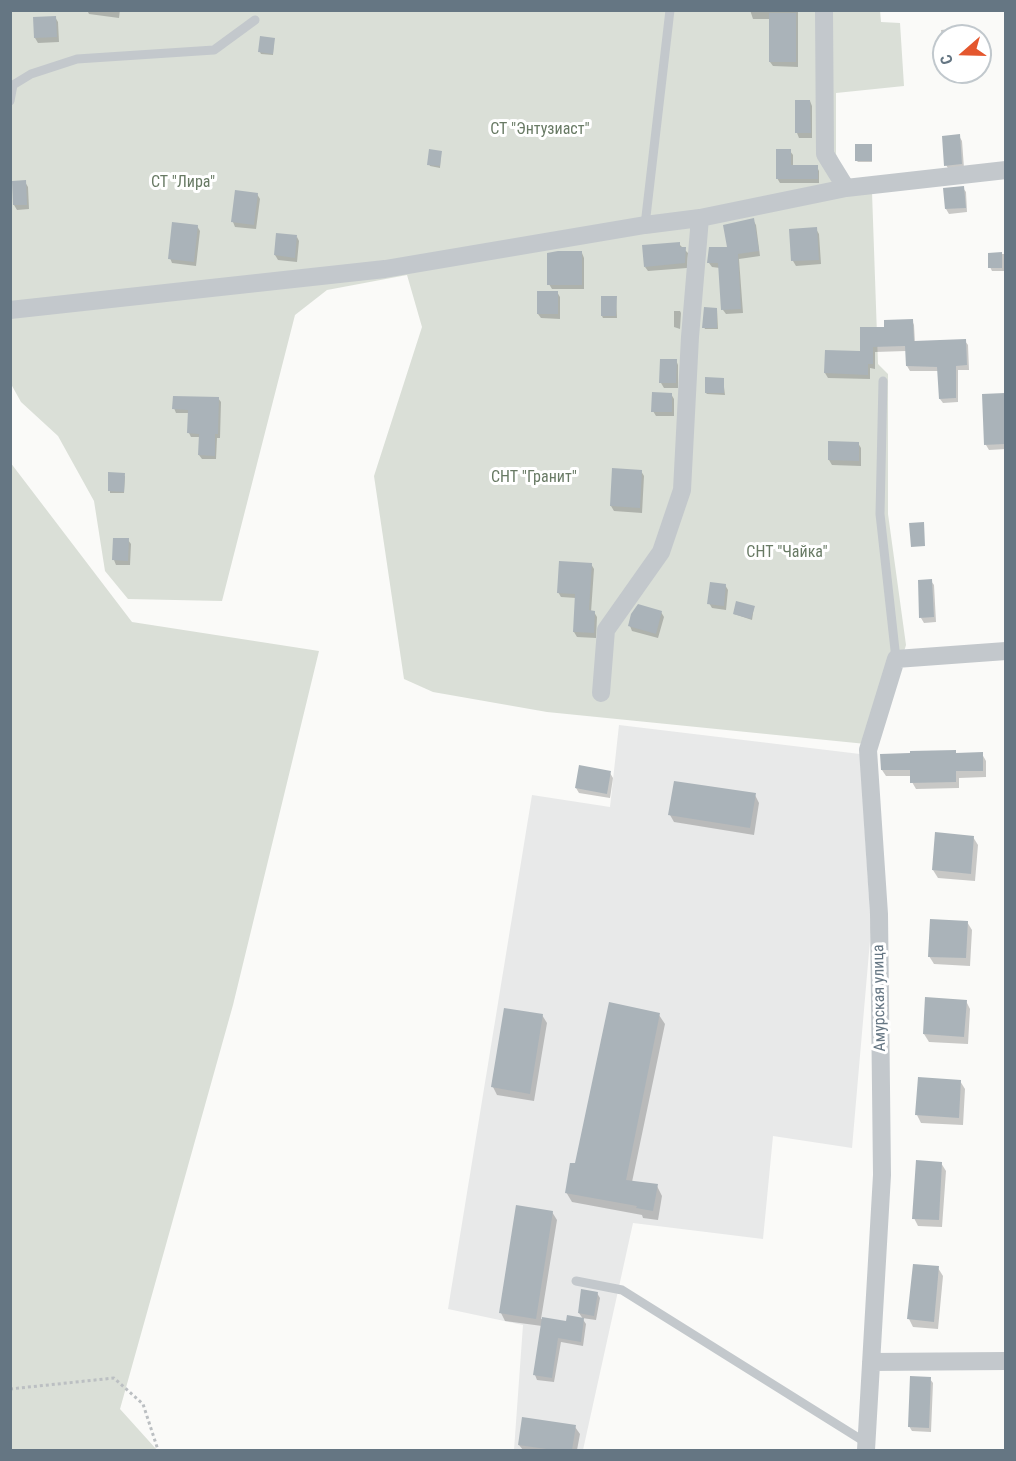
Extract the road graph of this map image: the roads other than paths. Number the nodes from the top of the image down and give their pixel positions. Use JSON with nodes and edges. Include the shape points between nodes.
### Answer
{"nodes":[{"id":1,"x":670,"y":10,"type":"edge"},
{"id":2,"x":824,"y":10,"type":"edge"},
{"id":3,"x":255,"y":20,"type":"dead end"},
{"id":4,"x":10,"y":101,"type":"edge"},
{"id":5,"x":1005,"y":170,"type":"edge"},
{"id":6,"x":846,"y":188,"type":"junction"},
{"id":7,"x":700,"y":218,"type":"junction"},
{"id":8,"x":645,"y":225,"type":"junction"},
{"id":9,"x":10,"y":310,"type":"edge"},
{"id":10,"x":883,"y":381,"type":"dead end"},
{"id":11,"x":1005,"y":651,"type":"edge"},
{"id":12,"x":896,"y":659,"type":"junction"},
{"id":13,"x":601,"y":693,"type":"dead end"},
{"id":14,"x":576,"y":1281,"type":"dead end"},
{"id":15,"x":1005,"y":1361,"type":"edge"},
{"id":16,"x":871,"y":1362,"type":"junction"},
{"id":17,"x":866,"y":1446,"type":"edge"}],
"edges":[{"from":1,"to":8,"type":"lane"},
{"from":2,"to":6,"type":"street","via":[[825,154]]},
{"from":3,"to":4,"type":"lane","via":[[214,50],[77,59],[31,74],[13,85]]},
{"from":5,"to":6,"type":"street"},
{"from":6,"to":7,"type":"street"},
{"from":7,"to":8,"type":"street"},
{"from":7,"to":13,"type":"street","via":[[682,490],[661,552],[606,630]]},
{"from":8,"to":9,"type":"street","via":[[385,269]]},
{"from":10,"to":12,"type":"lane","via":[[880,514]]},
{"from":11,"to":12,"type":"street"},
{"from":12,"to":16,"type":"street","name":"Амурская улица","via":[[868,750],[879,914],[882,1175]]},
{"from":14,"to":17,"type":"lane","via":[[622,1290]]},
{"from":15,"to":16,"type":"street"},
{"from":16,"to":17,"type":"street","name":"Амурская улица"}]}
